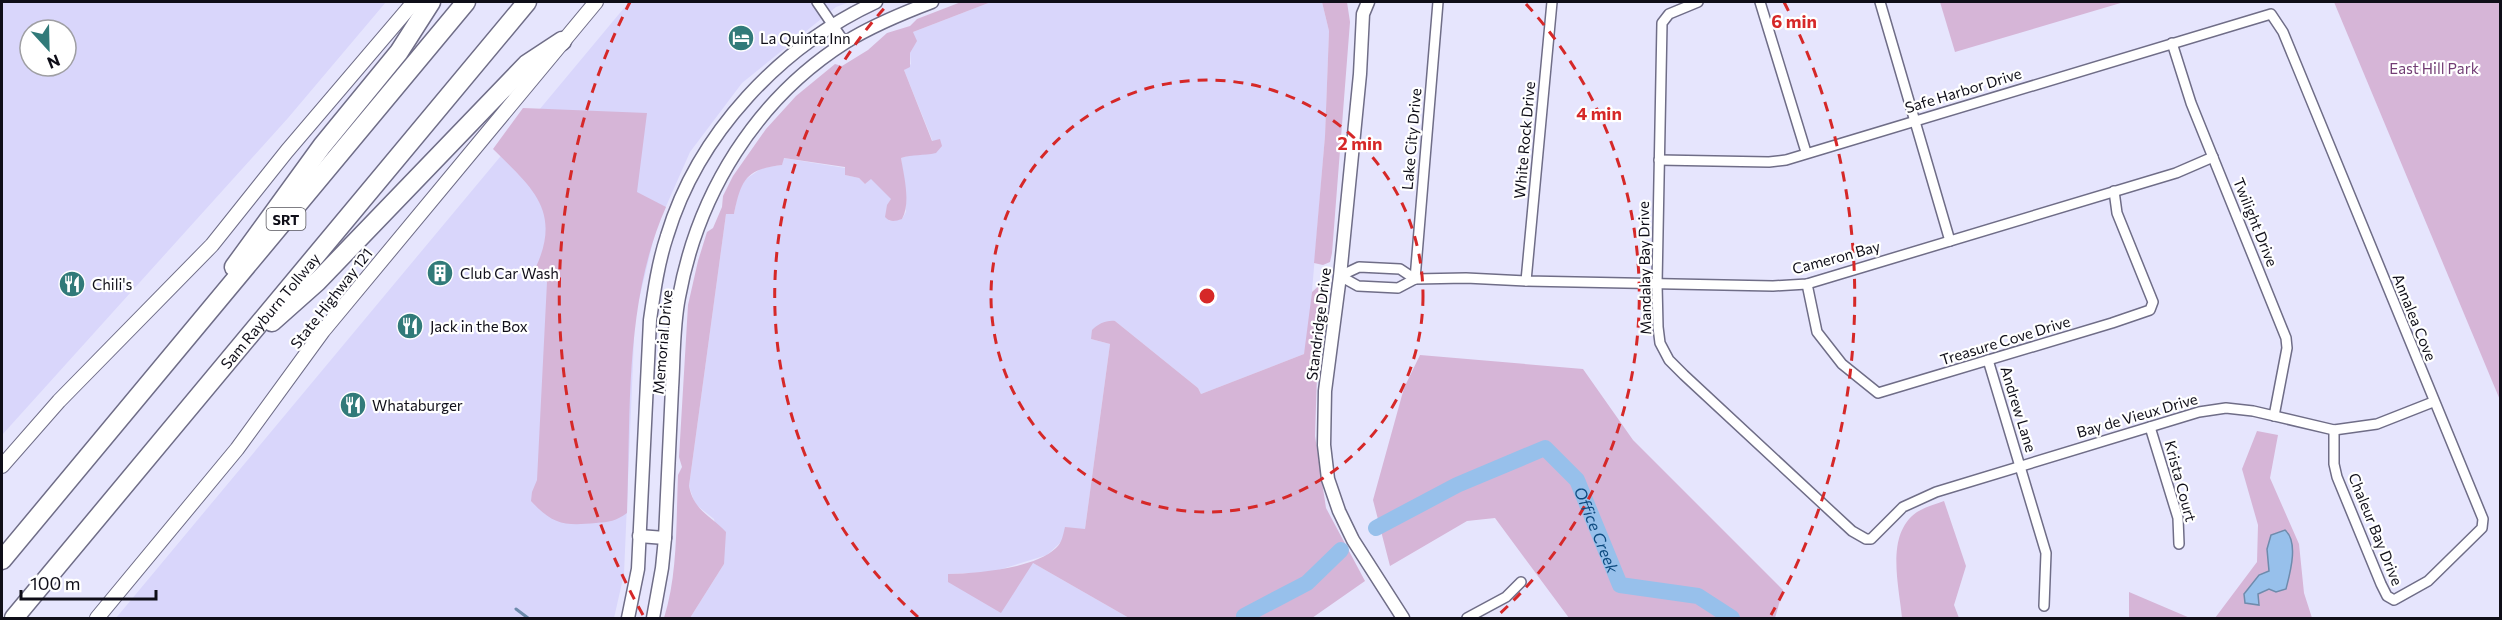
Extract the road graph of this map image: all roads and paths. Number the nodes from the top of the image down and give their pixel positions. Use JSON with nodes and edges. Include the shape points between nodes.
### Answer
{"nodes":[{"id":1,"x":414,"y":2,"type":"edge"},
{"id":2,"x":431,"y":2,"type":"edge"},
{"id":3,"x":466,"y":2,"type":"edge"},
{"id":4,"x":527,"y":2,"type":"edge"},
{"id":5,"x":596,"y":2,"type":"edge"},
{"id":6,"x":817,"y":2,"type":"edge"},
{"id":7,"x":876,"y":2,"type":"edge"},
{"id":8,"x":932,"y":2,"type":"edge"},
{"id":9,"x":1356,"y":2,"type":"edge"},
{"id":10,"x":1368,"y":2,"type":"edge"},
{"id":11,"x":1438,"y":2,"type":"edge"},
{"id":12,"x":1552,"y":2,"type":"edge"},
{"id":13,"x":1698,"y":2,"type":"edge"},
{"id":14,"x":1760,"y":2,"type":"edge"},
{"id":15,"x":1880,"y":2,"type":"edge"},
{"id":16,"x":1363,"y":14,"type":"junction"},
{"id":17,"x":2271,"y":14,"type":"joint"},
{"id":18,"x":833,"y":23,"type":"junction"},
{"id":19,"x":562,"y":41,"type":"junction"},
{"id":20,"x":845,"y":43,"type":"junction"},
{"id":21,"x":2172,"y":43,"type":"junction"},
{"id":22,"x":1916,"y":121,"type":"junction"},
{"id":23,"x":1806,"y":152,"type":"junction"},
{"id":24,"x":2213,"y":157,"type":"junction"},
{"id":25,"x":1659,"y":160,"type":"junction"},
{"id":26,"x":2114,"y":192,"type":"junction"},
{"id":27,"x":1950,"y":241,"type":"junction"},
{"id":28,"x":1340,"y":276,"type":"junction"},
{"id":29,"x":1415,"y":279,"type":"junction"},
{"id":30,"x":1526,"y":282,"type":"junction"},
{"id":31,"x":1657,"y":284,"type":"junction"},
{"id":32,"x":1807,"y":284,"type":"junction"},
{"id":33,"x":187,"y":339,"type":"junction"},
{"id":34,"x":1988,"y":360,"type":"junction"},
{"id":35,"x":228,"y":362,"type":"junction"},
{"id":36,"x":2433,"y":402,"type":"junction"},
{"id":37,"x":2274,"y":416,"type":"junction"},
{"id":38,"x":2150,"y":427,"type":"junction"},
{"id":39,"x":2334,"y":430,"type":"junction"},
{"id":40,"x":2,"y":466,"type":"edge"},
{"id":41,"x":2020,"y":466,"type":"junction"},
{"id":42,"x":639,"y":536,"type":"junction"},
{"id":43,"x":664,"y":538,"type":"junction"},
{"id":44,"x":1866,"y":539,"type":"joint"},
{"id":45,"x":2179,"y":544,"type":"dead end"},
{"id":46,"x":2,"y":560,"type":"edge"},
{"id":47,"x":1521,"y":582,"type":"dead end"},
{"id":48,"x":2394,"y":600,"type":"joint"},
{"id":49,"x":2043,"y":606,"type":"dead end"},
{"id":50,"x":14,"y":618,"type":"edge"},
{"id":51,"x":97,"y":618,"type":"edge"},
{"id":52,"x":628,"y":618,"type":"edge"},
{"id":53,"x":653,"y":618,"type":"edge"},
{"id":54,"x":1403,"y":618,"type":"edge"},
{"id":55,"x":1467,"y":618,"type":"edge"}],
"edges":[{"from":1,"to":40,"type":"main road","via":[[212,244],[59,400]]},
{"from":2,"to":33,"type":"highway","via":[[399,52],[246,247]]},
{"from":3,"to":33,"type":"highway","number":"SRT"},
{"from":4,"to":35,"type":"highway","name":"Sam Rayburn Tollway"},
{"from":5,"to":19,"type":"main road","name":"State Highway 121"},
{"from":6,"to":18,"type":"street"},
{"from":7,"to":18,"type":"street","name":"Memorial Drive"},
{"from":8,"to":20,"type":"street","name":"Memorial Drive","via":[[890,18]]},
{"from":9,"to":16,"type":"street"},
{"from":10,"to":16,"type":"street","name":"Standridge Drive"},
{"from":11,"to":29,"type":"street","name":"Lake City Drive"},
{"from":12,"to":30,"type":"street","name":"White Rock Drive"},
{"from":13,"to":25,"type":"street","name":"Mandalay Bay Drive","via":[[1669,14],[1662,23]]},
{"from":14,"to":23,"type":"street"},
{"from":15,"to":22,"type":"street"},
{"from":16,"to":28,"type":"street","name":"Standridge Drive"},
{"from":17,"to":21,"type":"street","name":"Safe Harbor Drive"},
{"from":17,"to":36,"type":"street","name":"Annalea Cove","via":[[2283,33]]},
{"from":18,"to":20,"type":"street"},
{"from":18,"to":42,"type":"street","name":"Memorial Drive","via":[[759,85],[725,124],[683,194],[667,234],[650,320]]},
{"from":19,"to":35,"type":"highway","via":[[527,64],[318,282]]},
{"from":19,"to":51,"type":"main road","name":"State Highway 121","via":[[322,331],[237,450]]},
{"from":20,"to":43,"type":"street","name":"Memorial Drive","via":[[783,91],[761,117],[724,170],[698,227],[687,258],[675,326]]},
{"from":21,"to":22,"type":"street","name":"Safe Harbor Drive"},
{"from":21,"to":24,"type":"street","name":"Twilight Drive"},
{"from":22,"to":23,"type":"street","name":"Safe Harbor Drive"},
{"from":22,"to":27,"type":"street"},
{"from":23,"to":25,"type":"street","name":"Safe Harbor Drive","via":[[1769,162]]},
{"from":24,"to":26,"type":"street","name":"Cameron Bay"},
{"from":24,"to":37,"type":"street","name":"Twilight Drive","via":[[2286,338]]},
{"from":25,"to":31,"type":"street","name":"Mandalay Bay Drive"},
{"from":26,"to":27,"type":"street","name":"Cameron Bay"},
{"from":26,"to":34,"type":"street","name":"Treasure Cove Drive","via":[[2117,213],[2152,302],[2150,310]]},
{"from":27,"to":32,"type":"street","name":"Cameron Bay"},
{"from":28,"to":29,"type":"street","name":"Cameron Bay","via":[[1358,286],[1398,288]]},
{"from":28,"to":29,"type":"street","name":"Cameron Bay","via":[[1359,267],[1400,269]]},
{"from":28,"to":54,"type":"street","name":"Standridge Drive","via":[[1325,391],[1328,479],[1353,540]]},
{"from":29,"to":30,"type":"street","name":"Cameron Bay"},
{"from":30,"to":31,"type":"street","name":"Cameron Bay"},
{"from":31,"to":32,"type":"street","name":"Cameron Bay"},
{"from":31,"to":44,"type":"street","name":"Mandalay Bay Drive","via":[[1660,343],[1669,360],[1852,531]]},
{"from":32,"to":34,"type":"street","name":"Treasure Cove Drive","via":[[1817,332],[1842,364],[1878,393]]},
{"from":33,"to":46,"type":"highway","number":"SRT"},
{"from":34,"to":41,"type":"street","name":"Andrew Lane"},
{"from":35,"to":50,"type":"highway","name":"Sam Rayburn Tollway"},
{"from":36,"to":39,"type":"street","name":"Bay de Vieux Drive","via":[[2377,424]]},
{"from":36,"to":48,"type":"street","name":"Annalea Cove","via":[[2482,519],[2482,528],[2428,581]]},
{"from":37,"to":38,"type":"street","name":"Bay de Vieux Drive","via":[[2226,408]]},
{"from":37,"to":39,"type":"street","name":"Bay de Vieux Drive"},
{"from":38,"to":41,"type":"street","name":"Bay de Vieux Drive"},
{"from":38,"to":45,"type":"street","name":"Krista Court","via":[[2178,518]]},
{"from":39,"to":48,"type":"street","name":"Chaleur Bay Drive","via":[[2334,464],[2344,497],[2380,584]]},
{"from":41,"to":44,"type":"street","name":"Bay de Vieux Drive","via":[[1917,500],[1903,507],[1871,539]]},
{"from":41,"to":49,"type":"street","name":"Andrew Lane","via":[[2046,553]]},
{"from":42,"to":43,"type":"street"},
{"from":42,"to":52,"type":"street","name":"Memorial Drive","via":[[638,568]]},
{"from":43,"to":53,"type":"street","name":"Memorial Drive"},
{"from":47,"to":55,"type":"street","via":[[1506,597]]}]}
